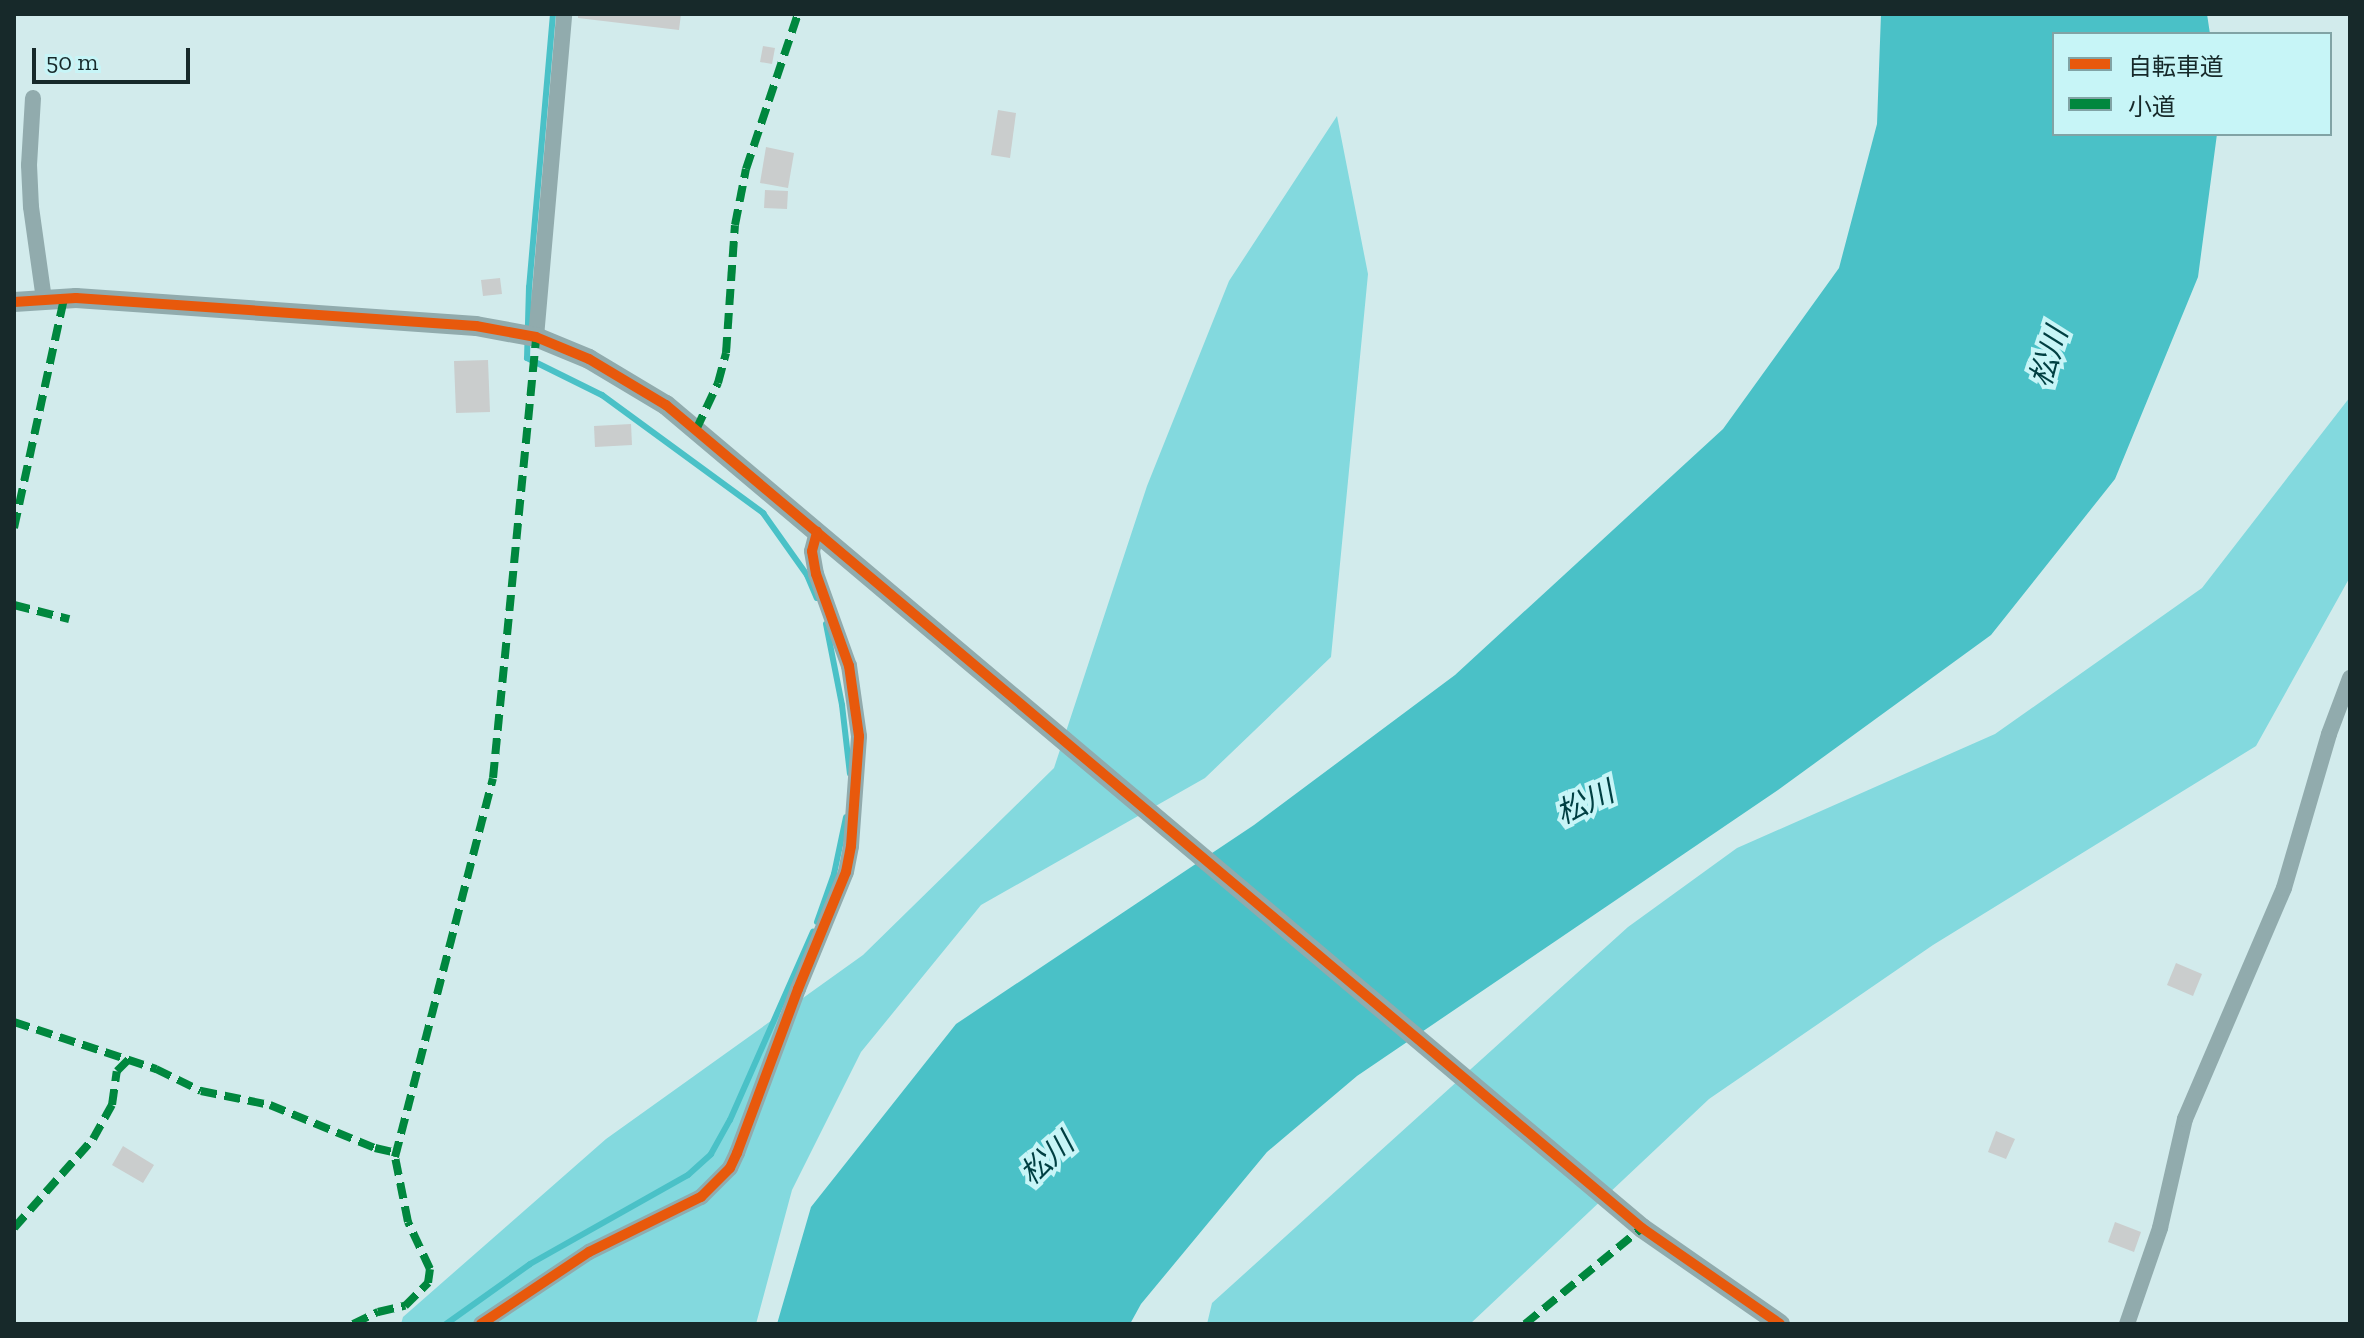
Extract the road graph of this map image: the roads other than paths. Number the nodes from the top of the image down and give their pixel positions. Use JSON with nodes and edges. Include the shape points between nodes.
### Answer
{"nodes":[{"id":1,"x":564,"y":14,"type":"edge"},
{"id":2,"x":33,"y":98,"type":"dead end"},
{"id":3,"x":44,"y":300,"type":"junction"},
{"id":4,"x":14,"y":302,"type":"edge"},
{"id":5,"x":536,"y":337,"type":"junction"},
{"id":6,"x":817,"y":532,"type":"junction"},
{"id":7,"x":2350,"y":678,"type":"edge"},
{"id":8,"x":481,"y":1324,"type":"edge"},
{"id":9,"x":1780,"y":1324,"type":"edge"},
{"id":10,"x":2127,"y":1324,"type":"edge"}],
"edges":[{"from":1,"to":5,"type":"street"},
{"from":2,"to":3,"type":"street","via":[[31,207]]},
{"from":3,"to":4,"type":"street"},
{"from":3,"to":5,"type":"street","via":[[476,326]]},
{"from":5,"to":6,"type":"street","via":[[589,359],[666,405]]},
{"from":6,"to":8,"type":"street","via":[[812,551],[816,574],[849,666],[859,736],[851,846],[846,872],[737,1153],[730,1168],[701,1197],[589,1252]]},
{"from":6,"to":9,"type":"street","via":[[1642,1228]]},
{"from":7,"to":10,"type":"street","via":[[2284,888],[2185,1119],[2160,1228]]}]}
